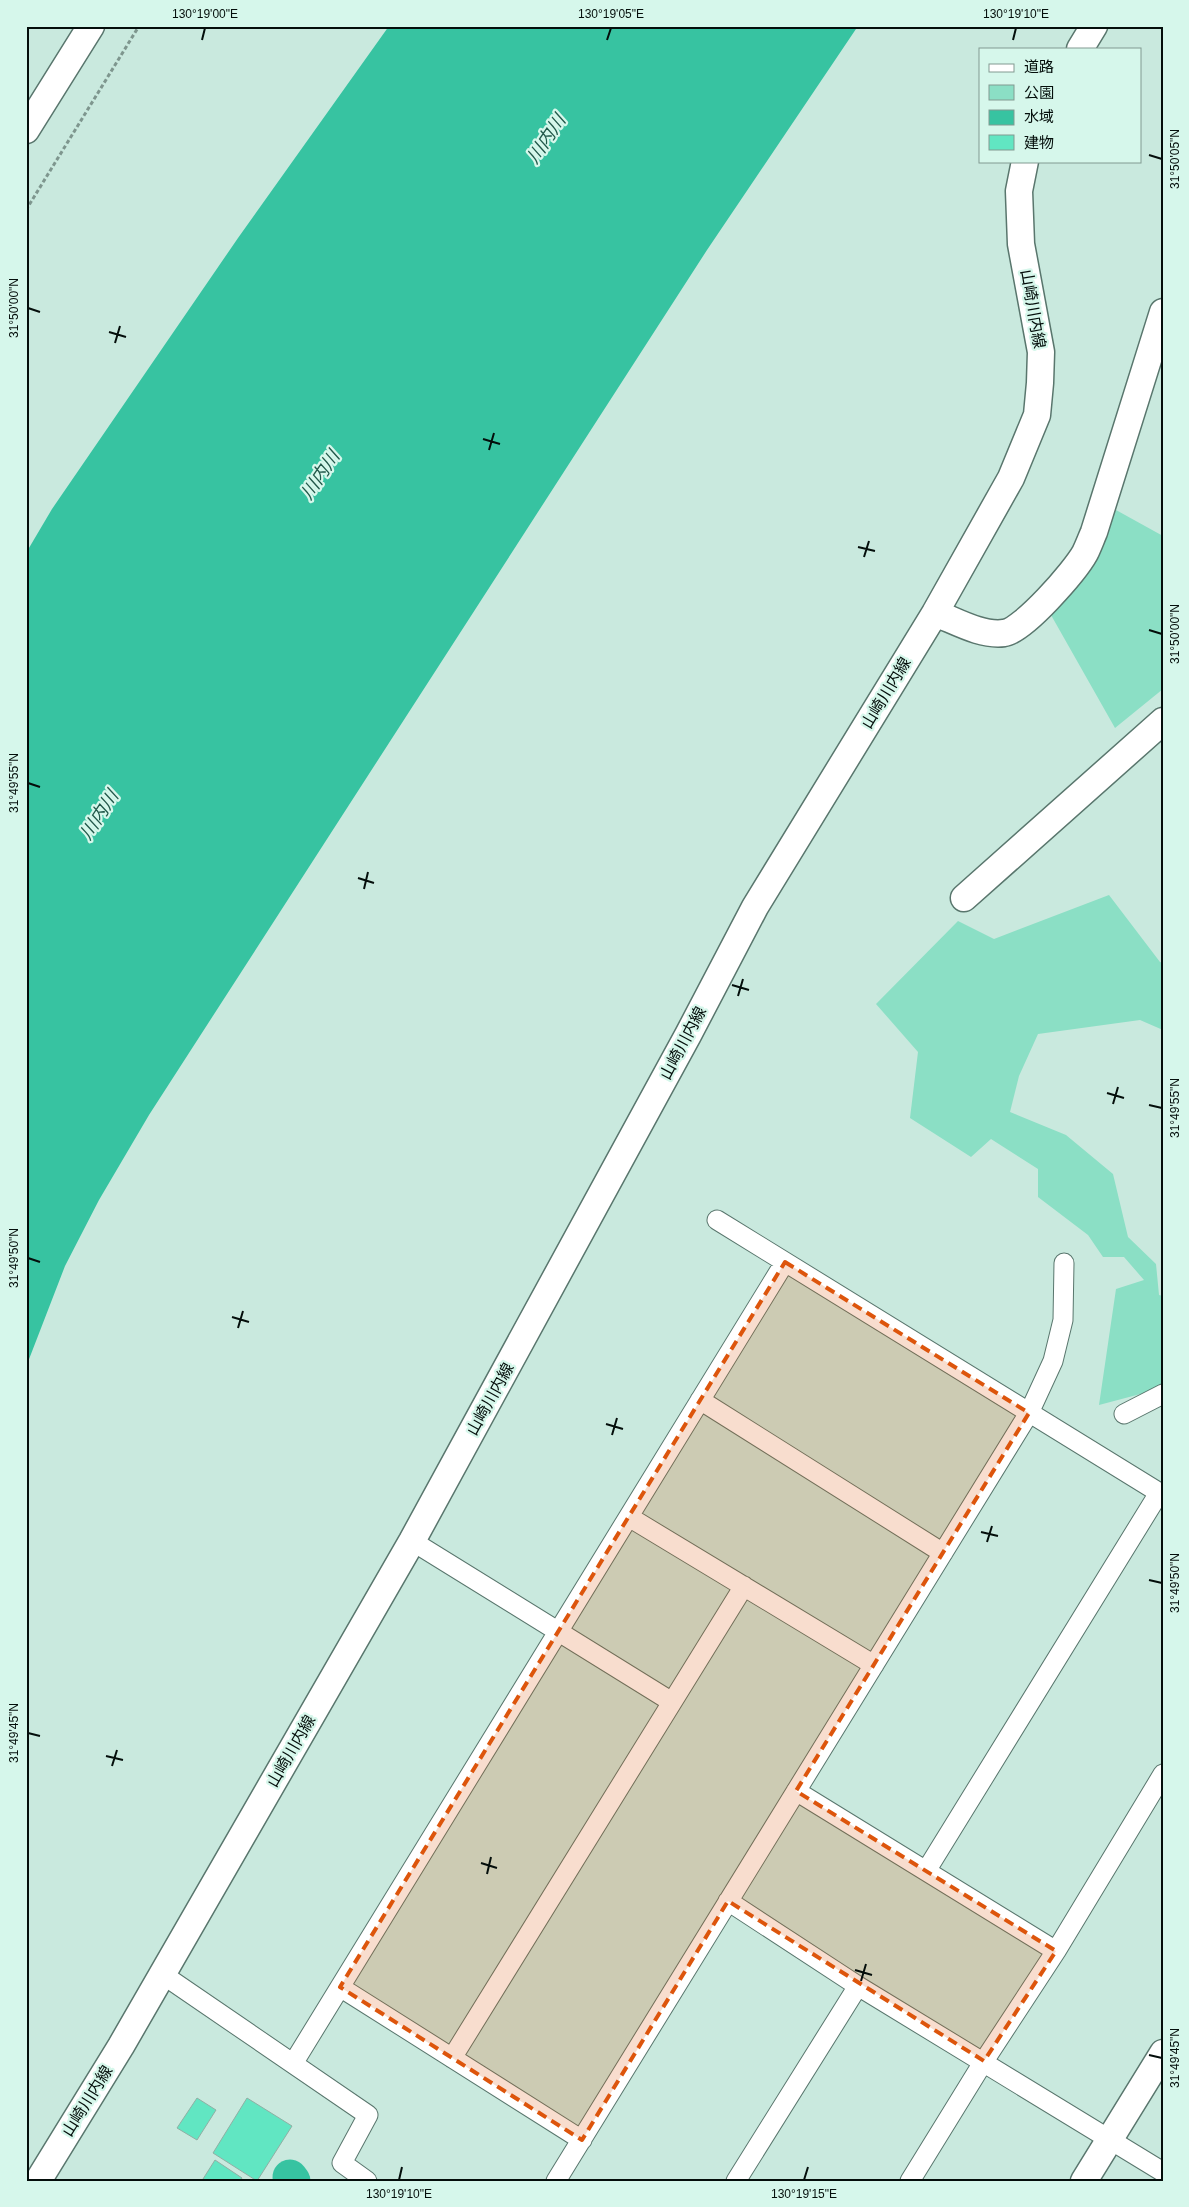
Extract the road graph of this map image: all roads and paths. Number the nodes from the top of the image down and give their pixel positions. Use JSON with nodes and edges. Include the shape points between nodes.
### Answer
{"nodes":[{"id":1,"x":91,"y":26,"type":"edge"},
{"id":2,"x":139,"y":26,"type":"edge"},
{"id":3,"x":1094,"y":26,"type":"edge"},
{"id":4,"x":1081,"y":48,"type":"edge"},
{"id":5,"x":26,"y":130,"type":"edge"},
{"id":6,"x":1025,"y":162,"type":"edge"},
{"id":7,"x":26,"y":210,"type":"edge"},
{"id":8,"x":1163,"y":312,"type":"edge"},
{"id":9,"x":935,"y":612,"type":"junction"},
{"id":10,"x":1163,"y":721,"type":"edge"},
{"id":11,"x":964,"y":898,"type":"dead end"},
{"id":12,"x":717,"y":1220,"type":"dead end"},
{"id":13,"x":786,"y":1262,"type":"junction"},
{"id":14,"x":1064,"y":1263,"type":"dead end"},
{"id":15,"x":1163,"y":1394,"type":"edge"},
{"id":16,"x":700,"y":1400,"type":"junction"},
{"id":17,"x":1029,"y":1413,"type":"junction"},
{"id":18,"x":1124,"y":1414,"type":"dead end"},
{"id":19,"x":1161,"y":1494,"type":"edge"},
{"id":20,"x":629,"y":1517,"type":"junction"},
{"id":21,"x":412,"y":1541,"type":"junction"},
{"id":22,"x":943,"y":1553,"type":"junction"},
{"id":23,"x":744,"y":1586,"type":"junction"},
{"id":24,"x":558,"y":1632,"type":"junction"},
{"id":25,"x":874,"y":1665,"type":"junction"},
{"id":26,"x":672,"y":1702,"type":"junction"},
{"id":27,"x":1163,"y":1774,"type":"edge"},
{"id":28,"x":796,"y":1791,"type":"junction"},
{"id":29,"x":926,"y":1871,"type":"junction"},
{"id":30,"x":728,"y":1901,"type":"junction"},
{"id":31,"x":1056,"y":1951,"type":"junction"},
{"id":32,"x":162,"y":1974,"type":"junction"},
{"id":33,"x":858,"y":1986,"type":"junction"},
{"id":34,"x":340,"y":1987,"type":"junction"},
{"id":35,"x":1163,"y":2053,"type":"edge"},
{"id":36,"x":452,"y":2058,"type":"junction"},
{"id":37,"x":984,"y":2061,"type":"junction"},
{"id":38,"x":294,"y":2062,"type":"junction"},
{"id":39,"x":1110,"y":2139,"type":"junction"},
{"id":40,"x":582,"y":2140,"type":"junction"},
{"id":41,"x":1163,"y":2172,"type":"edge"},
{"id":42,"x":42,"y":2174,"type":"edge"},
{"id":43,"x":364,"y":2180,"type":"edge"},
{"id":44,"x":556,"y":2181,"type":"edge"},
{"id":45,"x":736,"y":2181,"type":"edge"},
{"id":46,"x":910,"y":2181,"type":"edge"},
{"id":47,"x":1084,"y":2181,"type":"edge"}],
"edges":[{"from":1,"to":5,"type":"main road"},
{"from":2,"to":7,"type":"path"},
{"from":3,"to":4,"type":"main road"},
{"from":6,"to":9,"type":"main road","name":"山崎川内線","via":[[1019,191],[1021,244],[1041,352],[1037,416],[1011,478]]},
{"from":8,"to":9,"type":"main road","via":[[1094,532],[1074,570],[1019,628],[1004,633],[978,630]]},
{"from":9,"to":21,"type":"main road","name":"山崎川内線","via":[[755,907]]},
{"from":10,"to":11,"type":"main road"},
{"from":12,"to":13,"type":"street"},
{"from":13,"to":16,"type":"street"},
{"from":13,"to":17,"type":"street"},
{"from":14,"to":17,"type":"street","via":[[1063,1320],[1053,1361]]},
{"from":15,"to":18,"type":"street"},
{"from":16,"to":20,"type":"street"},
{"from":16,"to":22,"type":"street"},
{"from":17,"to":19,"type":"street"},
{"from":17,"to":22,"type":"street"},
{"from":19,"to":29,"type":"street"},
{"from":20,"to":23,"type":"street"},
{"from":20,"to":24,"type":"street"},
{"from":21,"to":24,"type":"street"},
{"from":21,"to":32,"type":"main road","name":"山崎川内線"},
{"from":22,"to":25,"type":"street"},
{"from":23,"to":25,"type":"street"},
{"from":23,"to":26,"type":"street"},
{"from":24,"to":26,"type":"street"},
{"from":24,"to":34,"type":"street"},
{"from":25,"to":28,"type":"street"},
{"from":26,"to":36,"type":"street"},
{"from":27,"to":31,"type":"street"},
{"from":28,"to":29,"type":"street"},
{"from":28,"to":30,"type":"street"},
{"from":29,"to":31,"type":"street"},
{"from":30,"to":33,"type":"street"},
{"from":30,"to":40,"type":"street"},
{"from":31,"to":37,"type":"street"},
{"from":32,"to":38,"type":"street"},
{"from":32,"to":42,"type":"main road","name":"山崎川内線"},
{"from":33,"to":37,"type":"street"},
{"from":33,"to":45,"type":"street"},
{"from":34,"to":36,"type":"street"},
{"from":34,"to":38,"type":"street"},
{"from":35,"to":39,"type":"main road"},
{"from":36,"to":40,"type":"street"},
{"from":37,"to":39,"type":"street"},
{"from":37,"to":46,"type":"street"},
{"from":38,"to":43,"type":"street","via":[[368,2115],[342,2163]]},
{"from":39,"to":41,"type":"street"},
{"from":39,"to":47,"type":"main road"},
{"from":40,"to":44,"type":"street"}]}
